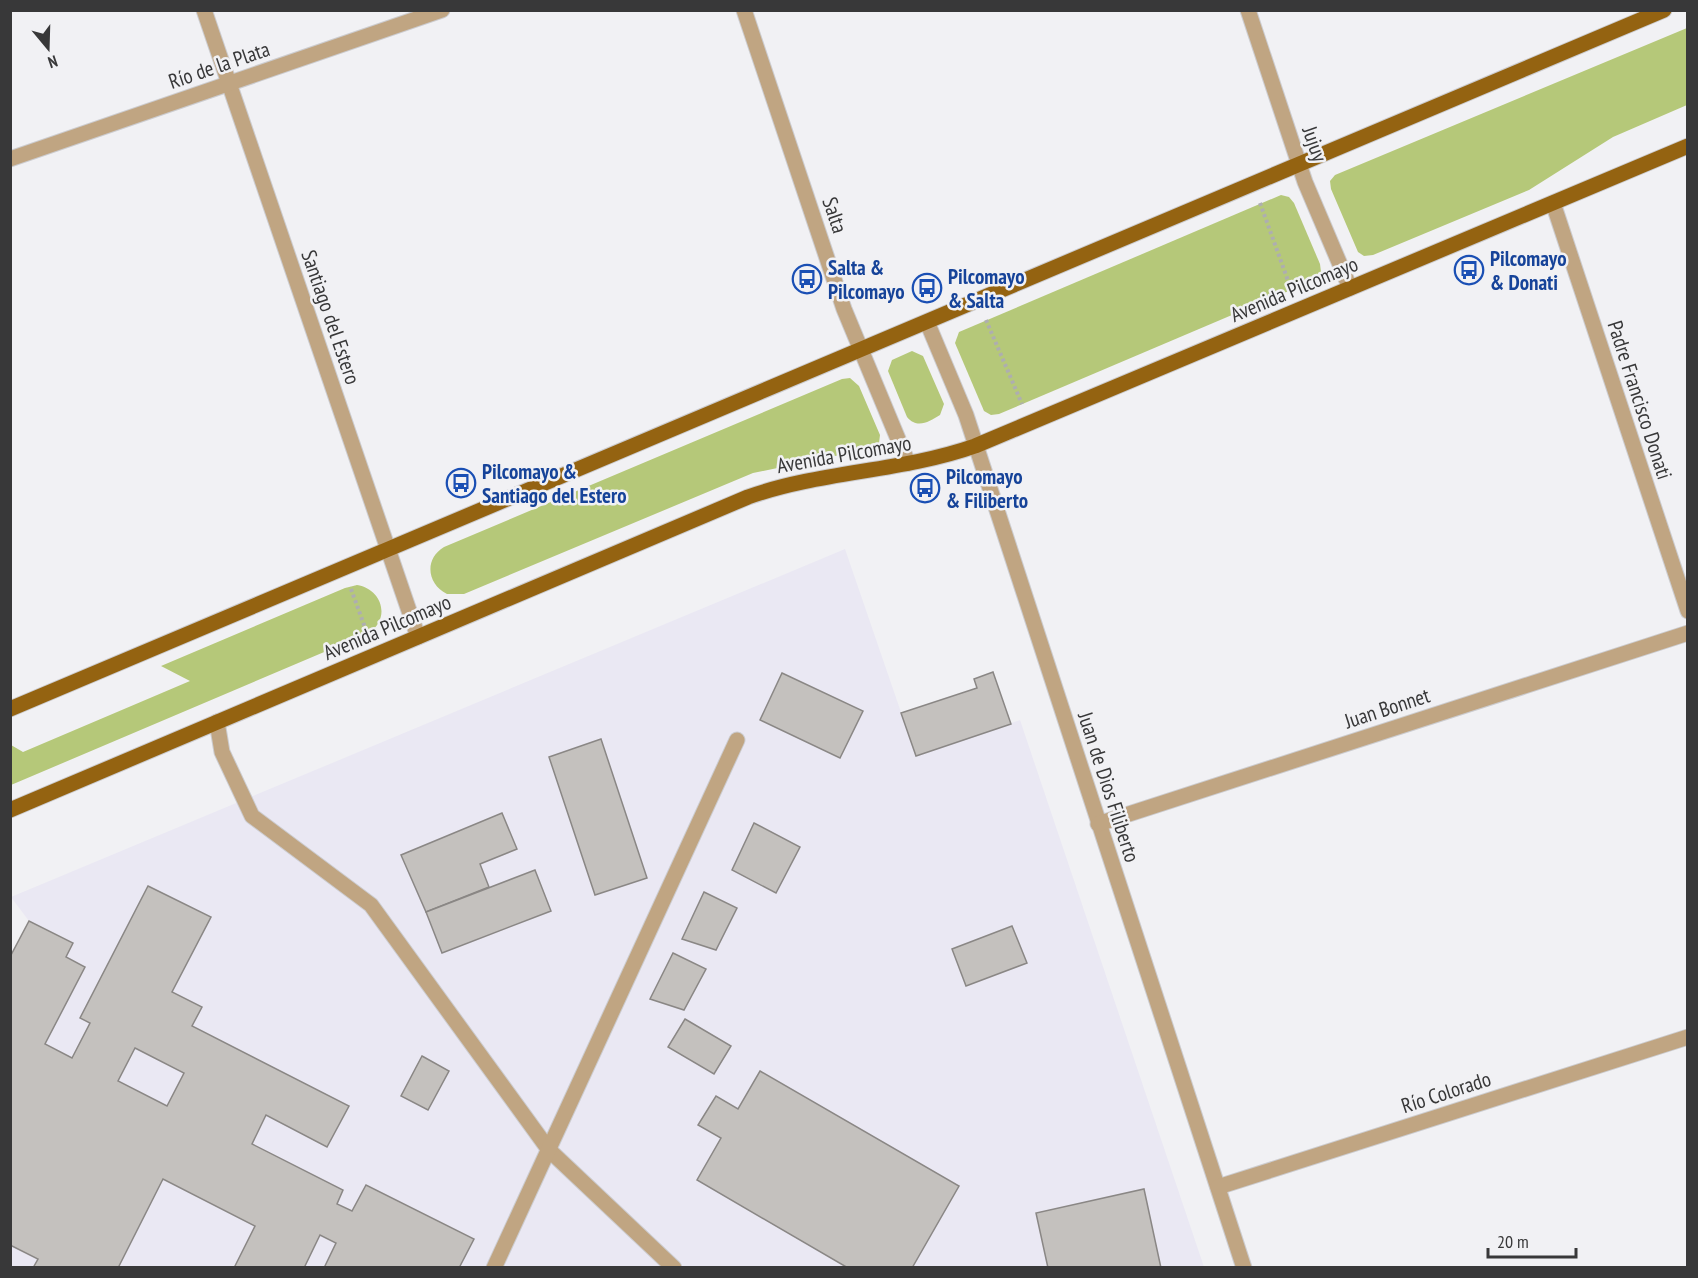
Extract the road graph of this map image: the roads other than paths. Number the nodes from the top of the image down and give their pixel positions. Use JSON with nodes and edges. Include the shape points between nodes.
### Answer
{"nodes":[{"id":1,"x":204,"y":10,"type":"edge"},
{"id":2,"x":442,"y":10,"type":"edge"},
{"id":3,"x":744,"y":10,"type":"edge"},
{"id":4,"x":1248,"y":10,"type":"edge"},
{"id":5,"x":1665,"y":10,"type":"edge"},
{"id":6,"x":229,"y":84,"type":"junction"},
{"id":7,"x":1688,"y":146,"type":"edge"},
{"id":8,"x":10,"y":159,"type":"edge"},
{"id":9,"x":1300,"y":165,"type":"junction"},
{"id":10,"x":1553,"y":203,"type":"junction"},
{"id":11,"x":1350,"y":288,"type":"junction"},
{"id":12,"x":927,"y":322,"type":"junction"},
{"id":13,"x":861,"y":350,"type":"junction"},
{"id":14,"x":975,"y":446,"type":"junction"},
{"id":15,"x":908,"y":464,"type":"junction"},
{"id":16,"x":388,"y":550,"type":"junction"},
{"id":17,"x":1688,"y":611,"type":"edge"},
{"id":18,"x":1688,"y":633,"type":"edge"},
{"id":19,"x":418,"y":637,"type":"junction"},
{"id":20,"x":10,"y":710,"type":"edge"},
{"id":21,"x":217,"y":722,"type":"junction"},
{"id":22,"x":736,"y":740,"type":"dead end"},
{"id":23,"x":10,"y":810,"type":"edge"},
{"id":24,"x":1098,"y":824,"type":"junction"},
{"id":25,"x":1688,"y":1037,"type":"edge"},
{"id":26,"x":549,"y":1150,"type":"junction"},
{"id":27,"x":1218,"y":1187,"type":"junction"},
{"id":28,"x":494,"y":1268,"type":"edge"},
{"id":29,"x":674,"y":1268,"type":"edge"},
{"id":30,"x":1244,"y":1268,"type":"edge"}],
"edges":[{"from":1,"to":6,"type":"street","name":"Santiago del Estero"},
{"from":2,"to":6,"type":"street","name":"Río de la Plata"},
{"from":3,"to":13,"type":"street","name":"Salta"},
{"from":4,"to":9,"type":"street","name":"Jujuy"},
{"from":5,"to":9,"type":"main road"},
{"from":6,"to":8,"type":"street","name":"Río de la Plata"},
{"from":6,"to":16,"type":"street","name":"Santiago del Estero"},
{"from":7,"to":10,"type":"main road","name":"Avenida Pilcomayo"},
{"from":9,"to":11,"type":"street","name":"Jujuy"},
{"from":9,"to":12,"type":"main road"},
{"from":10,"to":11,"type":"main road","name":"Avenida Pilcomayo"},
{"from":10,"to":17,"type":"street","name":"Padre Francisco Donati"},
{"from":11,"to":14,"type":"main road","name":"Avenida Pilcomayo"},
{"from":12,"to":13,"type":"main road"},
{"from":12,"to":14,"type":"street","name":"Juan de Dios Filiberto"},
{"from":13,"to":15,"type":"street","name":"Salta"},
{"from":13,"to":16,"type":"main road"},
{"from":14,"to":15,"type":"main road","name":"Avenida Pilcomayo"},
{"from":14,"to":24,"type":"street","name":"Juan de Dios Filiberto"},
{"from":15,"to":19,"type":"main road","name":"Avenida Pilcomayo","via":[[801,481],[756,494]]},
{"from":16,"to":19,"type":"street","name":"Santiago del Estero"},
{"from":16,"to":20,"type":"main road"},
{"from":18,"to":24,"type":"street","name":"Juan Bonnet"},
{"from":19,"to":21,"type":"main road","name":"Avenida Pilcomayo"},
{"from":21,"to":23,"type":"main road","name":"Avenida Pilcomayo"},
{"from":21,"to":26,"type":"street","via":[[222,752],[252,816],[371,905]]},
{"from":22,"to":26,"type":"street"},
{"from":24,"to":27,"type":"street","name":"Juan de Dios Filiberto"},
{"from":25,"to":27,"type":"street","name":"Río Colorado"},
{"from":26,"to":28,"type":"street"},
{"from":26,"to":29,"type":"street"},
{"from":27,"to":30,"type":"street","name":"Juan de Dios Filiberto"}]}
